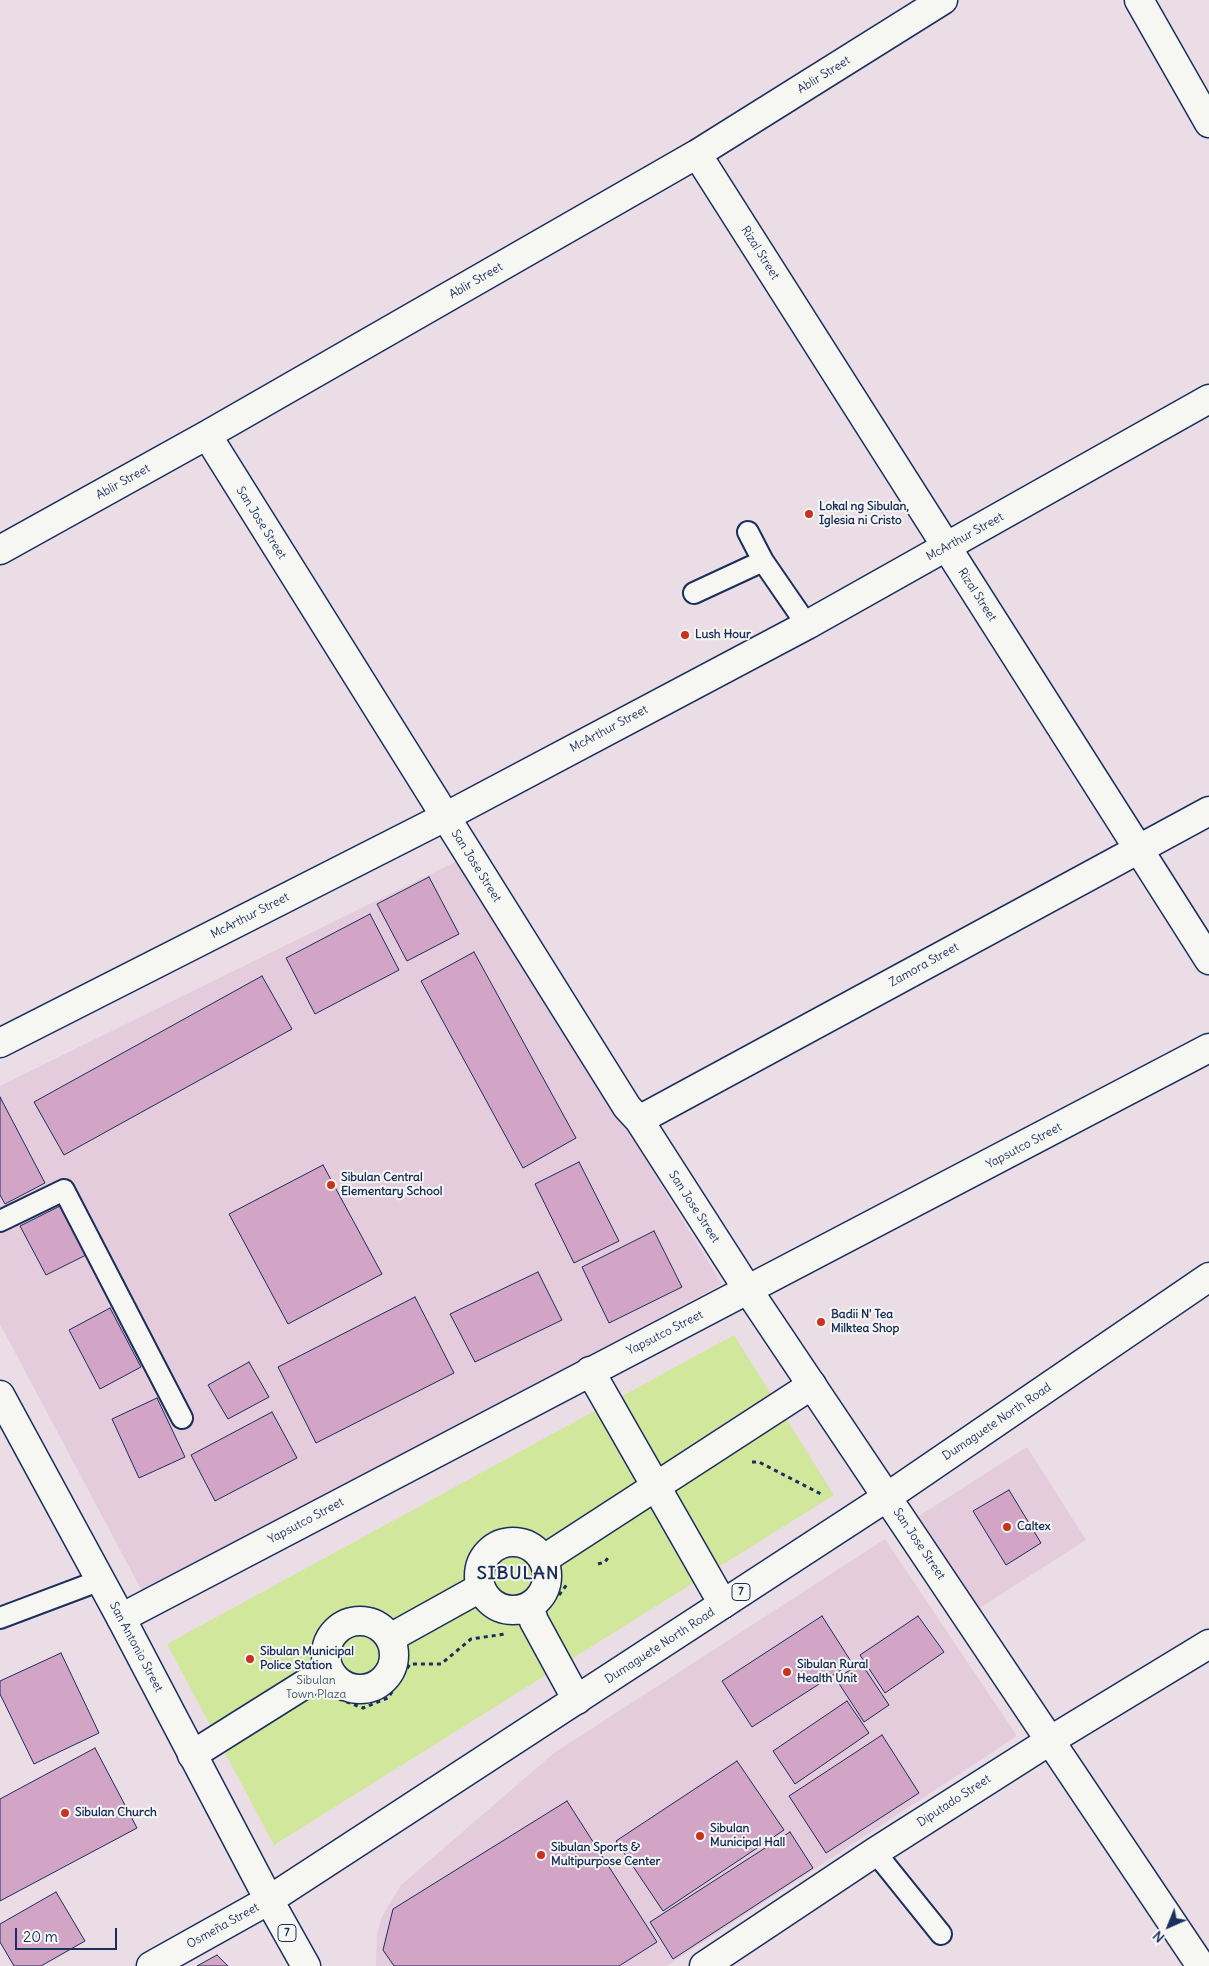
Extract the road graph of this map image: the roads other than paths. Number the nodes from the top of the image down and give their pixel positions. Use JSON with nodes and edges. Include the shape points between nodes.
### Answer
{"nodes":[{"id":1,"x":943,"y":0,"type":"edge"},
{"id":2,"x":1139,"y":0,"type":"edge"},
{"id":3,"x":1209,"y":123,"type":"edge"},
{"id":4,"x":697,"y":154,"type":"junction"},
{"id":5,"x":1209,"y":399,"type":"edge"},
{"id":6,"x":207,"y":436,"type":"junction"},
{"id":7,"x":748,"y":532,"type":"dead end"},
{"id":8,"x":947,"y":547,"type":"junction"},
{"id":9,"x":0,"y":550,"type":"edge"},
{"id":10,"x":763,"y":561,"type":"junction"},
{"id":11,"x":694,"y":593,"type":"dead end"},
{"id":12,"x":807,"y":625,"type":"junction"},
{"id":13,"x":1209,"y":811,"type":"edge"},
{"id":14,"x":445,"y":817,"type":"junction"},
{"id":15,"x":1139,"y":848,"type":"junction"},
{"id":16,"x":1209,"y":960,"type":"edge"},
{"id":17,"x":0,"y":1043,"type":"edge"},
{"id":18,"x":1209,"y":1048,"type":"edge"},
{"id":19,"x":639,"y":1120,"type":"junction"},
{"id":20,"x":0,"y":1222,"type":"edge"},
{"id":21,"x":1209,"y":1277,"type":"edge"},
{"id":22,"x":748,"y":1290,"type":"junction"},
{"id":23,"x":590,"y":1371,"type":"junction"},
{"id":24,"x":812,"y":1385,"type":"junction"},
{"id":25,"x":0,"y":1395,"type":"edge"},
{"id":26,"x":182,"y":1418,"type":"dead end"},
{"id":27,"x":656,"y":1486,"type":"junction"},
{"id":28,"x":887,"y":1497,"type":"junction"},
{"id":29,"x":544,"y":1559,"type":"junction"},
{"id":30,"x":101,"y":1580,"type":"junction"},
{"id":31,"x":480,"y":1588,"type":"junction"},
{"id":32,"x":724,"y":1604,"type":"junction"},
{"id":33,"x":530,"y":1606,"type":"junction"},
{"id":34,"x":0,"y":1618,"type":"edge"},
{"id":35,"x":121,"y":1618,"type":"junction"},
{"id":36,"x":390,"y":1638,"type":"junction"},
{"id":37,"x":1209,"y":1644,"type":"edge"},
{"id":38,"x":321,"y":1674,"type":"junction"},
{"id":39,"x":577,"y":1700,"type":"junction"},
{"id":40,"x":1051,"y":1740,"type":"junction"},
{"id":41,"x":192,"y":1756,"type":"junction"},
{"id":42,"x":875,"y":1852,"type":"junction"},
{"id":43,"x":269,"y":1900,"type":"junction"},
{"id":44,"x":940,"y":1934,"type":"dead end"},
{"id":45,"x":151,"y":1966,"type":"edge"},
{"id":46,"x":306,"y":1966,"type":"edge"},
{"id":47,"x":704,"y":1966,"type":"edge"},
{"id":48,"x":1201,"y":1966,"type":"edge"}],
"edges":[{"from":1,"to":4,"type":"main road","name":"Ablir Street"},
{"from":2,"to":3,"type":"main road"},
{"from":4,"to":6,"type":"main road","name":"Ablir Street"},
{"from":4,"to":8,"type":"main road","name":"Rizal Street"},
{"from":5,"to":8,"type":"main road","name":"McArthur Street"},
{"from":6,"to":9,"type":"main road","name":"Ablir Street"},
{"from":6,"to":14,"type":"main road","name":"San Jose Street"},
{"from":7,"to":10,"type":"lane"},
{"from":8,"to":12,"type":"main road","name":"McArthur Street"},
{"from":8,"to":15,"type":"main road","name":"Rizal Street"},
{"from":10,"to":11,"type":"lane"},
{"from":10,"to":12,"type":"lane"},
{"from":12,"to":14,"type":"main road","name":"McArthur Street"},
{"from":13,"to":15,"type":"main road","name":"Zamora Street"},
{"from":14,"to":17,"type":"main road","name":"McArthur Street"},
{"from":14,"to":19,"type":"main road","name":"San Jose Street","via":[[627,1107]]},
{"from":15,"to":16,"type":"main road","name":"Rizal Street"},
{"from":15,"to":19,"type":"main road","name":"Zamora Street"},
{"from":18,"to":22,"type":"main road","name":"Yapsutco Street"},
{"from":19,"to":22,"type":"main road","name":"San Jose Street"},
{"from":20,"to":26,"type":"lane","via":[[64,1190]]},
{"from":21,"to":28,"type":"main road","name":"Dumaguete North Road","number":"7"},
{"from":22,"to":23,"type":"main road","name":"Yapsutco Street"},
{"from":22,"to":24,"type":"main road","name":"San Jose Street"},
{"from":23,"to":27,"type":"main road"},
{"from":23,"to":35,"type":"main road","name":"Yapsutco Street"},
{"from":24,"to":27,"type":"main road"},
{"from":24,"to":28,"type":"main road","name":"San Jose Street"},
{"from":25,"to":30,"type":"main road","name":"San Antonio Street"},
{"from":27,"to":29,"type":"main road"},
{"from":27,"to":32,"type":"main road"},
{"from":28,"to":32,"type":"main road","name":"Dumaguete North Road","number":"7"},
{"from":28,"to":40,"type":"main road","name":"San Jose Street"},
{"from":29,"to":31,"type":"main road","via":[[538,1551],[519,1541],[491,1548],[482,1559],[478,1574]]},
{"from":29,"to":33,"type":"main road","via":[[547,1584],[541,1597]]},
{"from":30,"to":34,"type":"lane"},
{"from":30,"to":35,"type":"main road","name":"San Antonio Street"},
{"from":31,"to":33,"type":"main road","via":[[489,1601],[502,1608],[516,1610]]},
{"from":31,"to":36,"type":"main road"},
{"from":32,"to":39,"type":"main road","name":"Dumaguete North Road","number":"7"},
{"from":33,"to":39,"type":"main road","via":[[534,1621]]},
{"from":35,"to":41,"type":"main road","name":"San Antonio Street"},
{"from":36,"to":38,"type":"main road","via":[[384,1630],[366,1621],[351,1621],[338,1627],[329,1639]]},
{"from":36,"to":38,"type":"main road","via":[[394,1662],[387,1676],[377,1685],[362,1689],[348,1687]]},
{"from":37,"to":40,"type":"main road","name":"Diputado Street"},
{"from":38,"to":41,"type":"main road"},
{"from":39,"to":43,"type":"main road","name":"Dumaguete North Road","number":"7"},
{"from":40,"to":42,"type":"main road","name":"Diputado Street"},
{"from":40,"to":48,"type":"main road","name":"San Jose Street"},
{"from":41,"to":43,"type":"main road","name":"San Antonio Street"},
{"from":42,"to":44,"type":"lane"},
{"from":42,"to":47,"type":"main road","name":"Diputado Street"},
{"from":43,"to":45,"type":"main road","name":"Osmeña Street"},
{"from":43,"to":46,"type":"main road","number":"7"}]}
